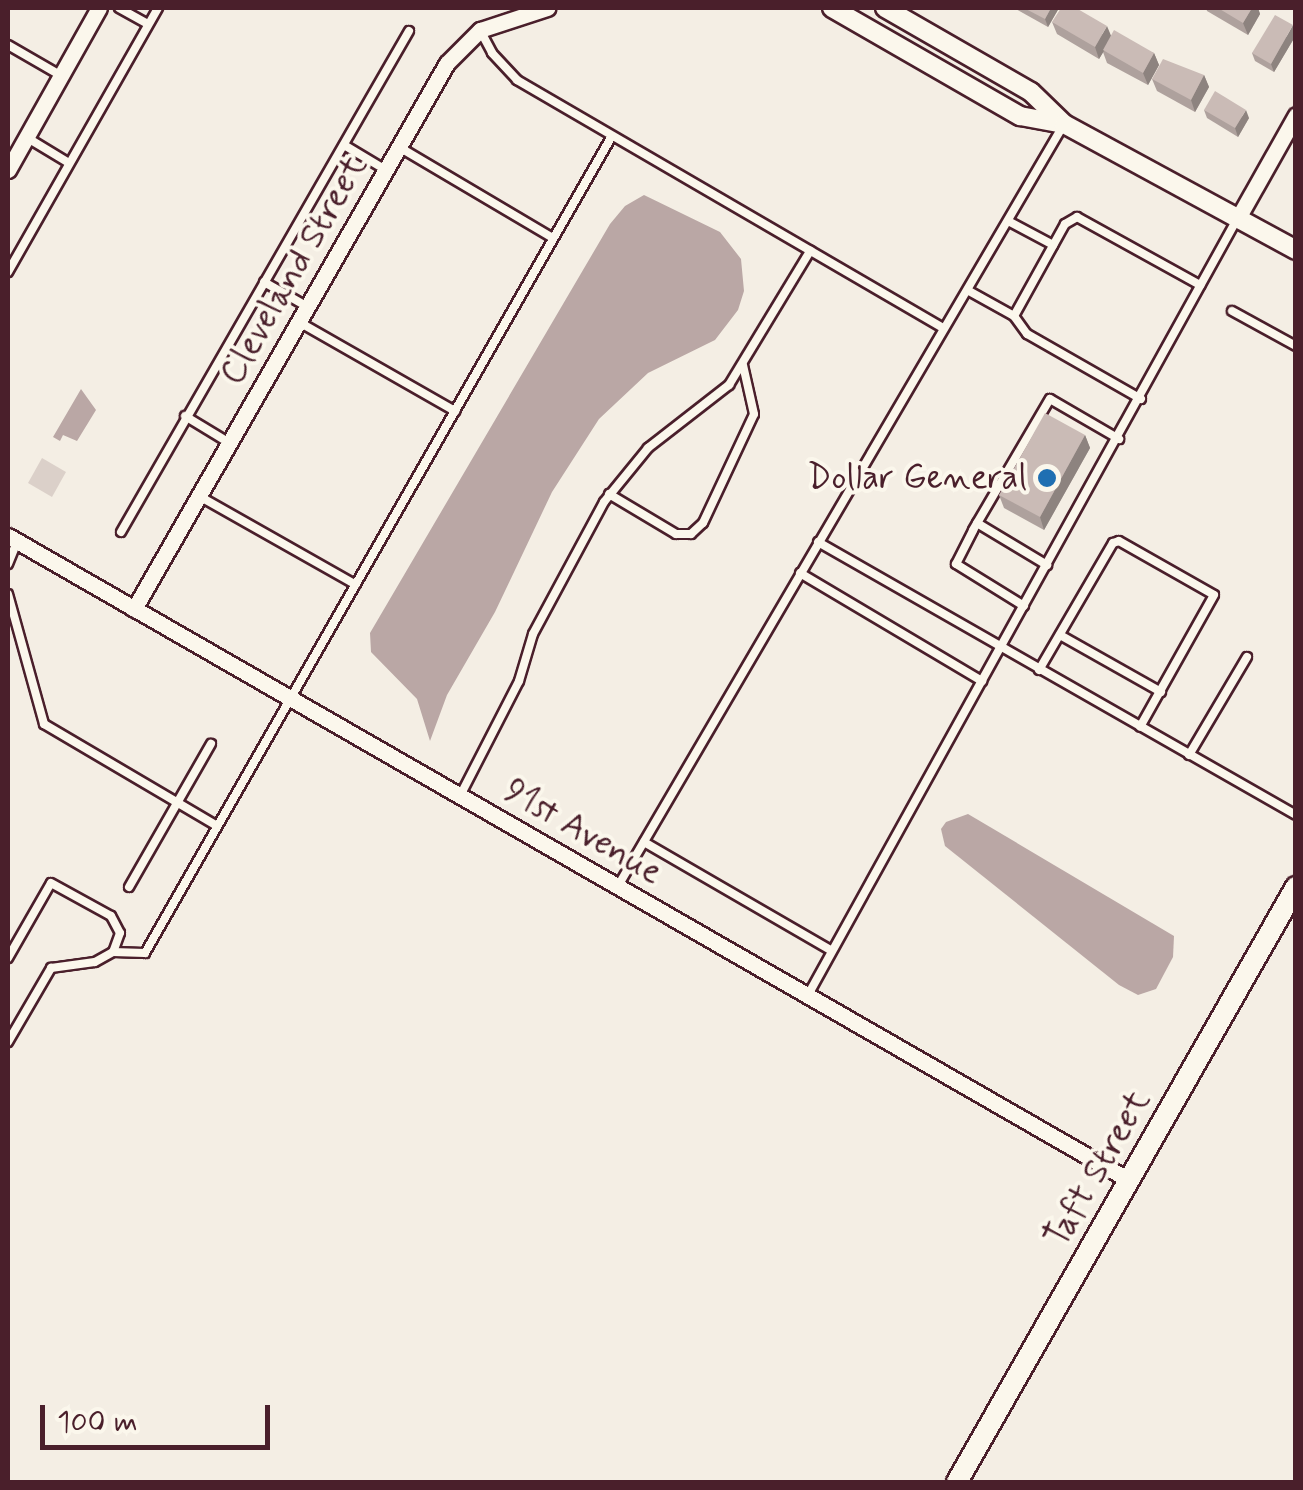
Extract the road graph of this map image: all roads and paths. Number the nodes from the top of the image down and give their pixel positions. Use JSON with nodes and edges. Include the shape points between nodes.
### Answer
{"nodes":[{"id":1,"x":99,"y":8,"type":"edge"},
{"id":2,"x":119,"y":8,"type":"edge"},
{"id":3,"x":158,"y":8,"type":"edge"},
{"id":4,"x":547,"y":8,"type":"edge"},
{"id":5,"x":832,"y":8,"type":"edge"},
{"id":6,"x":885,"y":8,"type":"edge"},
{"id":7,"x":148,"y":24,"type":"junction"},
{"id":8,"x":480,"y":30,"type":"junction"},
{"id":9,"x":410,"y":31,"type":"dead end"},
{"id":10,"x":8,"y":45,"type":"edge"},
{"id":11,"x":61,"y":76,"type":"junction"},
{"id":12,"x":1296,"y":115,"type":"edge"},
{"id":13,"x":1064,"y":124,"type":"junction"},
{"id":14,"x":612,"y":136,"type":"junction"},
{"id":15,"x":26,"y":137,"type":"junction"},
{"id":16,"x":344,"y":145,"type":"junction"},
{"id":17,"x":399,"y":147,"type":"junction"},
{"id":18,"x":69,"y":163,"type":"junction"},
{"id":19,"x":8,"y":170,"type":"edge"},
{"id":20,"x":386,"y":170,"type":"junction"},
{"id":21,"x":1238,"y":218,"type":"junction"},
{"id":22,"x":1010,"y":222,"type":"junction"},
{"id":23,"x":554,"y":238,"type":"junction"},
{"id":24,"x":1054,"y":245,"type":"junction"},
{"id":25,"x":1296,"y":250,"type":"edge"},
{"id":26,"x":810,"y":252,"type":"junction"},
{"id":27,"x":8,"y":272,"type":"edge"},
{"id":28,"x":264,"y":282,"type":"junction"},
{"id":29,"x":1200,"y":285,"type":"junction"},
{"id":30,"x":969,"y":291,"type":"junction"},
{"id":31,"x":1232,"y":310,"type":"dead end"},
{"id":32,"x":303,"y":315,"type":"junction"},
{"id":33,"x":1014,"y":316,"type":"junction"},
{"id":34,"x":942,"y":327,"type":"junction"},
{"id":35,"x":1296,"y":346,"type":"edge"},
{"id":36,"x":743,"y":365,"type":"junction"},
{"id":37,"x":1141,"y":399,"type":"junction"},
{"id":38,"x":455,"y":411,"type":"junction"},
{"id":39,"x":185,"y":416,"type":"junction"},
{"id":40,"x":1118,"y":439,"type":"junction"},
{"id":41,"x":230,"y":443,"type":"junction"},
{"id":42,"x":609,"y":494,"type":"junction"},
{"id":43,"x":198,"y":496,"type":"junction"},
{"id":44,"x":977,"y":522,"type":"junction"},
{"id":45,"x":121,"y":532,"type":"dead end"},
{"id":46,"x":12,"y":539,"type":"edge"},
{"id":47,"x":818,"y":542,"type":"junction"},
{"id":48,"x":8,"y":564,"type":"edge"},
{"id":49,"x":1048,"y":565,"type":"junction"},
{"id":50,"x":800,"y":573,"type":"junction"},
{"id":51,"x":356,"y":585,"type":"junction"},
{"id":52,"x":8,"y":594,"type":"edge"},
{"id":53,"x":1024,"y":606,"type":"junction"},
{"id":54,"x":134,"y":609,"type":"junction"},
{"id":55,"x":1060,"y":635,"type":"junction"},
{"id":56,"x":1000,"y":648,"type":"junction"},
{"id":57,"x":1246,"y":657,"type":"dead end"},
{"id":58,"x":1039,"y":670,"type":"junction"},
{"id":59,"x":982,"y":681,"type":"junction"},
{"id":60,"x":1161,"y":692,"type":"junction"},
{"id":61,"x":290,"y":698,"type":"junction"},
{"id":62,"x":1140,"y":727,"type":"junction"},
{"id":63,"x":211,"y":744,"type":"dead end"},
{"id":64,"x":1189,"y":754,"type":"junction"},
{"id":65,"x":460,"y":796,"type":"junction"},
{"id":66,"x":178,"y":802,"type":"junction"},
{"id":67,"x":1296,"y":815,"type":"edge"},
{"id":68,"x":218,"y":826,"type":"junction"},
{"id":69,"x":644,"y":842,"type":"junction"},
{"id":70,"x":618,"y":886,"type":"junction"},
{"id":71,"x":129,"y":887,"type":"dead end"},
{"id":72,"x":1296,"y":887,"type":"edge"},
{"id":73,"x":832,"y":950,"type":"junction"},
{"id":74,"x":113,"y":952,"type":"junction"},
{"id":75,"x":8,"y":958,"type":"edge"},
{"id":76,"x":808,"y":995,"type":"junction"},
{"id":77,"x":8,"y":1042,"type":"edge"},
{"id":78,"x":1129,"y":1180,"type":"junction"},
{"id":79,"x":957,"y":1482,"type":"edge"}],
"edges":[{"from":1,"to":11,"type":"street"},
{"from":2,"to":7,"type":"lane"},
{"from":3,"to":7,"type":"lane"},
{"from":4,"to":8,"type":"street","name":"Cleveland Street"},
{"from":5,"to":13,"type":"street","via":[[1020,116]]},
{"from":6,"to":13,"type":"street","via":[[1031,92]]},
{"from":7,"to":18,"type":"lane"},
{"from":8,"to":14,"type":"lane","via":[[517,80]]},
{"from":8,"to":17,"type":"street","name":"Cleveland Street","via":[[448,63]]},
{"from":9,"to":16,"type":"lane"},
{"from":10,"to":11,"type":"lane"},
{"from":11,"to":15,"type":"street"},
{"from":12,"to":21,"type":"street"},
{"from":13,"to":21,"type":"street"},
{"from":13,"to":22,"type":"lane"},
{"from":14,"to":23,"type":"lane"},
{"from":14,"to":26,"type":"lane"},
{"from":15,"to":18,"type":"lane"},
{"from":15,"to":19,"type":"street"},
{"from":16,"to":20,"type":"lane"},
{"from":16,"to":28,"type":"lane"},
{"from":17,"to":20,"type":"street","name":"Cleveland Street"},
{"from":17,"to":23,"type":"lane"},
{"from":18,"to":27,"type":"lane"},
{"from":20,"to":32,"type":"street","name":"Cleveland Street"},
{"from":21,"to":25,"type":"street"},
{"from":21,"to":29,"type":"lane"},
{"from":22,"to":24,"type":"lane"},
{"from":22,"to":30,"type":"lane"},
{"from":23,"to":38,"type":"lane"},
{"from":24,"to":29,"type":"lane","via":[[1077,217]]},
{"from":24,"to":33,"type":"lane"},
{"from":26,"to":34,"type":"lane"},
{"from":26,"to":36,"type":"lane"},
{"from":28,"to":32,"type":"lane"},
{"from":28,"to":39,"type":"lane"},
{"from":29,"to":37,"type":"lane"},
{"from":30,"to":33,"type":"lane"},
{"from":30,"to":34,"type":"lane"},
{"from":31,"to":35,"type":"lane"},
{"from":32,"to":38,"type":"lane"},
{"from":32,"to":41,"type":"street","name":"Cleveland Street"},
{"from":33,"to":37,"type":"lane","via":[[1027,334]]},
{"from":34,"to":47,"type":"lane"},
{"from":36,"to":42,"type":"lane","via":[[728,386],[648,448]]},
{"from":36,"to":42,"type":"lane","via":[[754,414],[703,523],[691,534],[676,534]]},
{"from":37,"to":40,"type":"lane"},
{"from":38,"to":51,"type":"lane"},
{"from":39,"to":41,"type":"lane"},
{"from":39,"to":45,"type":"lane"},
{"from":40,"to":44,"type":"lane","via":[[1050,399]]},
{"from":40,"to":49,"type":"lane"},
{"from":41,"to":43,"type":"street","name":"Cleveland Street"},
{"from":42,"to":65,"type":"lane","via":[[533,634],[519,681]]},
{"from":43,"to":51,"type":"lane"},
{"from":43,"to":54,"type":"street","name":"Cleveland Street"},
{"from":44,"to":49,"type":"lane"},
{"from":44,"to":53,"type":"lane","via":[[956,564]]},
{"from":46,"to":48,"type":"lane"},
{"from":46,"to":54,"type":"street","name":"91st Avenue"},
{"from":47,"to":50,"type":"lane"},
{"from":47,"to":56,"type":"lane"},
{"from":49,"to":53,"type":"lane"},
{"from":50,"to":59,"type":"lane"},
{"from":50,"to":69,"type":"lane"},
{"from":51,"to":61,"type":"lane"},
{"from":52,"to":66,"type":"lane","via":[[44,724]]},
{"from":53,"to":56,"type":"lane"},
{"from":54,"to":61,"type":"street","name":"91st Avenue"},
{"from":55,"to":58,"type":"lane"},
{"from":55,"to":60,"type":"lane"},
{"from":55,"to":60,"type":"lane","via":[[1113,543],[1214,594]]},
{"from":56,"to":58,"type":"lane"},
{"from":56,"to":59,"type":"lane"},
{"from":57,"to":64,"type":"lane"},
{"from":58,"to":62,"type":"lane"},
{"from":59,"to":73,"type":"lane"},
{"from":60,"to":62,"type":"lane"},
{"from":61,"to":65,"type":"street","name":"91st Avenue"},
{"from":61,"to":68,"type":"lane"},
{"from":62,"to":64,"type":"lane"},
{"from":63,"to":66,"type":"lane"},
{"from":64,"to":67,"type":"lane"},
{"from":65,"to":70,"type":"street","name":"91st Avenue"},
{"from":66,"to":68,"type":"lane"},
{"from":66,"to":71,"type":"lane"},
{"from":68,"to":74,"type":"lane","via":[[145,953]]},
{"from":69,"to":70,"type":"lane"},
{"from":69,"to":73,"type":"lane"},
{"from":70,"to":76,"type":"street","name":"91st Avenue"},
{"from":72,"to":78,"type":"main road","name":"Taft Street"},
{"from":73,"to":76,"type":"lane"},
{"from":74,"to":75,"type":"lane","via":[[120,933],[111,916],[51,883]]},
{"from":74,"to":77,"type":"lane","via":[[95,962],[51,968]]},
{"from":76,"to":78,"type":"street","name":"91st Avenue"},
{"from":78,"to":79,"type":"main road","name":"Taft Street"}]}
